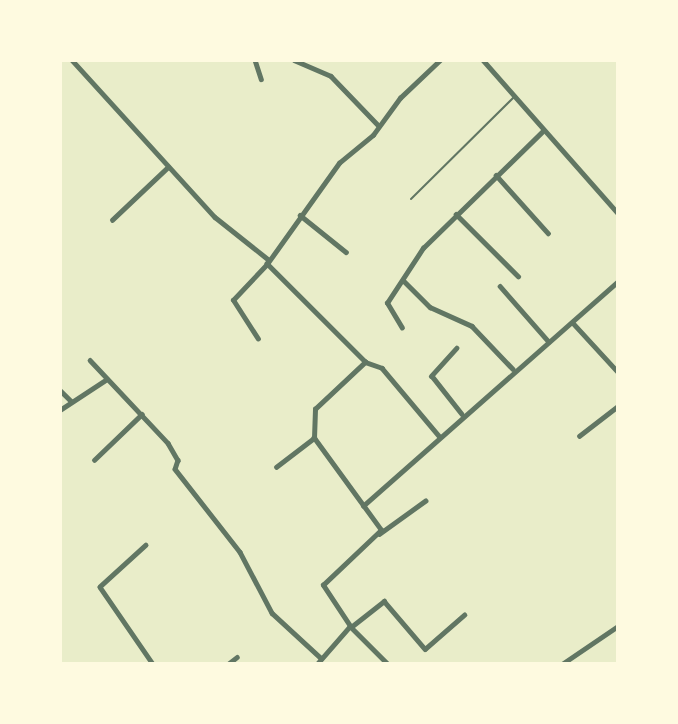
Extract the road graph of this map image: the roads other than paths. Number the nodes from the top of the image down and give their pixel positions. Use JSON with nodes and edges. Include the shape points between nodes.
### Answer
{"nodes":[{"id":1,"x":72,"y":60,"type":"edge"},
{"id":2,"x":255,"y":60,"type":"edge"},
{"id":3,"x":294,"y":60,"type":"edge"},
{"id":4,"x":440,"y":60,"type":"edge"},
{"id":5,"x":483,"y":60,"type":"edge"},
{"id":6,"x":261,"y":79,"type":"dead end"},
{"id":7,"x":514,"y":97,"type":"junction"},
{"id":8,"x":379,"y":126,"type":"junction"},
{"id":9,"x":542,"y":132,"type":"junction"},
{"id":10,"x":168,"y":166,"type":"junction"},
{"id":11,"x":496,"y":175,"type":"junction"},
{"id":12,"x":411,"y":199,"type":"dead end"},
{"id":13,"x":618,"y":213,"type":"edge"},
{"id":14,"x":456,"y":214,"type":"junction"},
{"id":15,"x":300,"y":215,"type":"junction"},
{"id":16,"x":112,"y":220,"type":"dead end"},
{"id":17,"x":548,"y":233,"type":"dead end"},
{"id":18,"x":346,"y":252,"type":"dead end"},
{"id":19,"x":268,"y":262,"type":"junction"},
{"id":20,"x":518,"y":276,"type":"dead end"},
{"id":21,"x":618,"y":280,"type":"edge"},
{"id":22,"x":404,"y":281,"type":"junction"},
{"id":23,"x":500,"y":286,"type":"dead end"},
{"id":24,"x":573,"y":323,"type":"junction"},
{"id":25,"x":402,"y":328,"type":"dead end"},
{"id":26,"x":258,"y":339,"type":"dead end"},
{"id":27,"x":549,"y":342,"type":"junction"},
{"id":28,"x":458,"y":348,"type":"dead end"},
{"id":29,"x":90,"y":360,"type":"dead end"},
{"id":30,"x":365,"y":362,"type":"junction"},
{"id":31,"x":513,"y":369,"type":"junction"},
{"id":32,"x":618,"y":372,"type":"edge"},
{"id":33,"x":107,"y":379,"type":"junction"},
{"id":34,"x":60,"y":390,"type":"edge"},
{"id":35,"x":71,"y":401,"type":"junction"},
{"id":36,"x":618,"y":406,"type":"edge"},
{"id":37,"x":60,"y":410,"type":"edge"},
{"id":38,"x":142,"y":414,"type":"junction"},
{"id":39,"x":462,"y":414,"type":"junction"},
{"id":40,"x":438,"y":436,"type":"junction"},
{"id":41,"x":579,"y":436,"type":"dead end"},
{"id":42,"x":314,"y":438,"type":"junction"},
{"id":43,"x":94,"y":460,"type":"dead end"},
{"id":44,"x":276,"y":467,"type":"dead end"},
{"id":45,"x":425,"y":501,"type":"dead end"},
{"id":46,"x":363,"y":506,"type":"junction"},
{"id":47,"x":379,"y":534,"type":"junction"},
{"id":48,"x":146,"y":545,"type":"dead end"},
{"id":49,"x":464,"y":615,"type":"dead end"},
{"id":50,"x":350,"y":626,"type":"junction"},
{"id":51,"x":618,"y":626,"type":"edge"},
{"id":52,"x":237,"y":657,"type":"dead end"},
{"id":53,"x":321,"y":658,"type":"junction"},
{"id":54,"x":153,"y":664,"type":"edge"},
{"id":55,"x":228,"y":664,"type":"edge"},
{"id":56,"x":317,"y":664,"type":"edge"},
{"id":57,"x":388,"y":664,"type":"edge"},
{"id":58,"x":562,"y":664,"type":"edge"}],
"edges":[{"from":1,"to":10,"type":"street"},
{"from":2,"to":6,"type":"street"},
{"from":3,"to":8,"type":"street","via":[[331,76]]},
{"from":4,"to":8,"type":"street"},
{"from":5,"to":7,"type":"street"},
{"from":7,"to":9,"type":"street"},
{"from":7,"to":12,"type":"lane"},
{"from":8,"to":15,"type":"street","via":[[344,156]]},
{"from":9,"to":11,"type":"street"},
{"from":9,"to":13,"type":"street"},
{"from":10,"to":16,"type":"street"},
{"from":10,"to":19,"type":"street","via":[[237,238]]},
{"from":11,"to":14,"type":"street"},
{"from":11,"to":17,"type":"street"},
{"from":14,"to":20,"type":"street"},
{"from":14,"to":22,"type":"street","via":[[428,241]]},
{"from":15,"to":18,"type":"street"},
{"from":15,"to":19,"type":"street"},
{"from":19,"to":26,"type":"street","via":[[233,300]]},
{"from":19,"to":30,"type":"street"},
{"from":21,"to":24,"type":"street"},
{"from":22,"to":25,"type":"street","via":[[386,308]]},
{"from":22,"to":31,"type":"street","via":[[430,307],[472,326]]},
{"from":23,"to":27,"type":"street"},
{"from":24,"to":27,"type":"street"},
{"from":24,"to":32,"type":"street"},
{"from":27,"to":31,"type":"street"},
{"from":28,"to":39,"type":"street","via":[[432,376]]},
{"from":29,"to":33,"type":"street"},
{"from":30,"to":40,"type":"street","via":[[382,368]]},
{"from":30,"to":42,"type":"street","via":[[357,375],[317,405]]},
{"from":31,"to":39,"type":"street"},
{"from":33,"to":35,"type":"street"},
{"from":33,"to":38,"type":"street"},
{"from":34,"to":35,"type":"street"},
{"from":35,"to":37,"type":"street"},
{"from":36,"to":41,"type":"street"},
{"from":38,"to":43,"type":"street"},
{"from":38,"to":53,"type":"street","via":[[178,460],[175,469],[240,552],[263,601]]},
{"from":39,"to":40,"type":"street"},
{"from":40,"to":46,"type":"street"},
{"from":42,"to":44,"type":"street"},
{"from":42,"to":46,"type":"street"},
{"from":45,"to":47,"type":"street"},
{"from":46,"to":47,"type":"street"},
{"from":47,"to":50,"type":"street","via":[[323,585]]},
{"from":48,"to":54,"type":"street","via":[[99,587]]},
{"from":49,"to":50,"type":"street","via":[[425,649],[384,601]]},
{"from":50,"to":53,"type":"street"},
{"from":50,"to":57,"type":"street"},
{"from":51,"to":58,"type":"street"},
{"from":52,"to":55,"type":"street"},
{"from":53,"to":56,"type":"street"}]}
